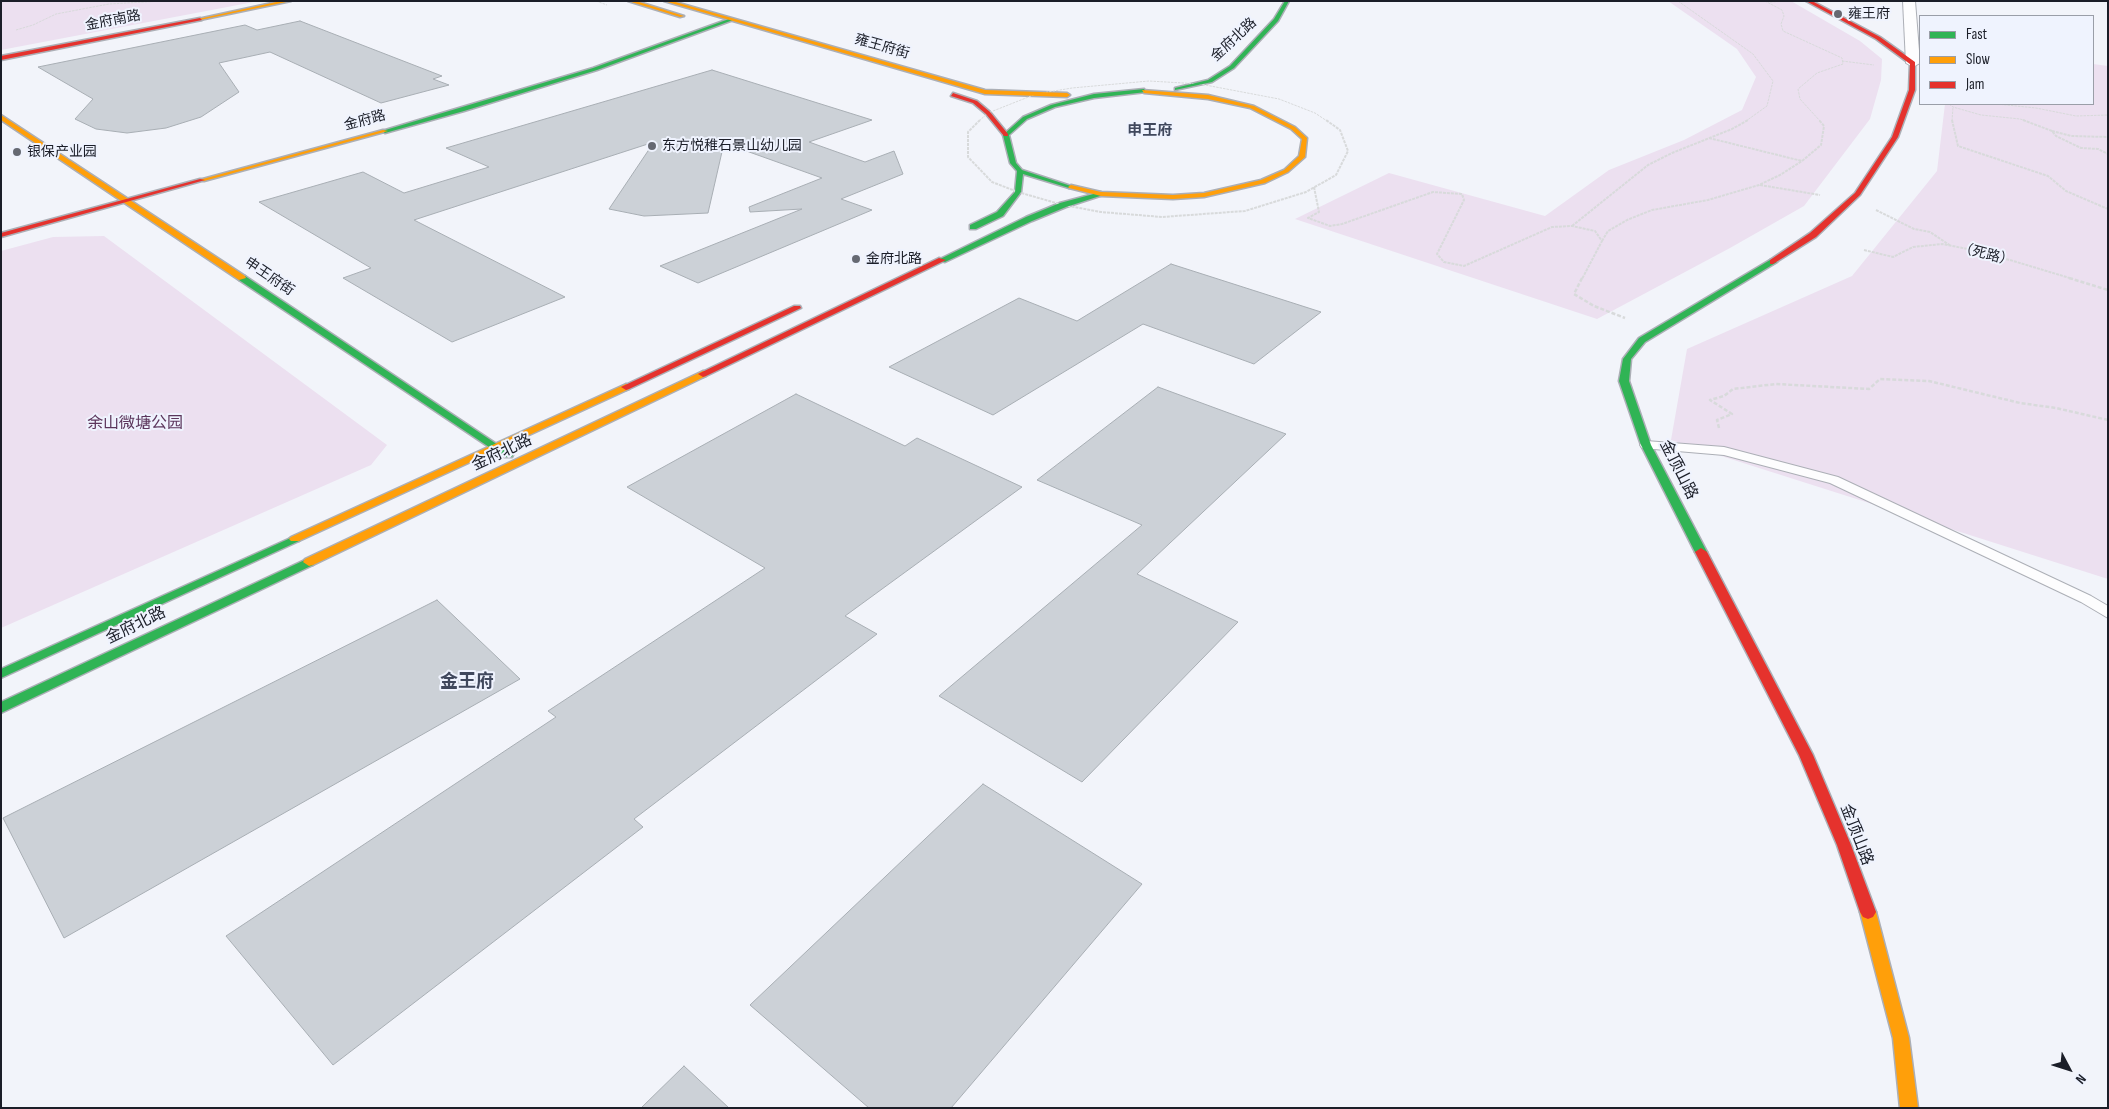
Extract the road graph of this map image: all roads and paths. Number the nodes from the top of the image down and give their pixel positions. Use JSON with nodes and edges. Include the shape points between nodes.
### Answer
{"nodes":[{"id":1,"x":118,"y":1,"type":"edge"},
{"id":2,"x":166,"y":1,"type":"edge"},
{"id":3,"x":289,"y":1,"type":"edge"},
{"id":4,"x":630,"y":1,"type":"edge"},
{"id":5,"x":666,"y":1,"type":"edge"},
{"id":6,"x":1287,"y":1,"type":"edge"},
{"id":7,"x":1678,"y":1,"type":"edge"},
{"id":8,"x":1788,"y":1,"type":"edge"},
{"id":9,"x":1808,"y":1,"type":"edge"},
{"id":10,"x":1909,"y":1,"type":"edge"},
{"id":11,"x":1766,"y":2,"type":"edge"},
{"id":12,"x":108,"y":4,"type":"junction"},
{"id":13,"x":731,"y":20,"type":"junction"},
{"id":14,"x":716,"y":25,"type":"junction"},
{"id":15,"x":9,"y":32,"type":"dead end"},
{"id":16,"x":1,"y":58,"type":"edge"},
{"id":17,"x":1913,"y":62,"type":"junction"},
{"id":18,"x":1200,"y":84,"type":"junction"},
{"id":19,"x":1234,"y":89,"type":"junction"},
{"id":20,"x":1161,"y":93,"type":"junction"},
{"id":21,"x":1036,"y":94,"type":"junction"},
{"id":22,"x":1094,"y":96,"type":"junction"},
{"id":23,"x":1950,"y":105,"type":"edge"},
{"id":24,"x":2007,"y":105,"type":"edge"},
{"id":25,"x":1252,"y":107,"type":"junction"},
{"id":26,"x":1953,"y":107,"type":"junction"},
{"id":27,"x":988,"y":113,"type":"junction"},
{"id":28,"x":2108,"y":115,"type":"edge"},
{"id":29,"x":1,"y":117,"type":"edge"},
{"id":30,"x":2052,"y":130,"type":"junction"},
{"id":31,"x":1006,"y":135,"type":"junction"},
{"id":32,"x":2108,"y":137,"type":"edge"},
{"id":33,"x":1708,"y":138,"type":"junction"},
{"id":34,"x":2108,"y":154,"type":"edge"},
{"id":35,"x":1802,"y":161,"type":"junction"},
{"id":36,"x":1020,"y":171,"type":"junction"},
{"id":37,"x":1760,"y":185,"type":"junction"},
{"id":38,"x":1314,"y":187,"type":"junction"},
{"id":39,"x":1018,"y":192,"type":"junction"},
{"id":40,"x":1101,"y":194,"type":"junction"},
{"id":41,"x":128,"y":201,"type":"junction"},
{"id":42,"x":1850,"y":201,"type":"junction"},
{"id":43,"x":1063,"y":205,"type":"junction"},
{"id":44,"x":1874,"y":209,"type":"dead end"},
{"id":45,"x":2108,"y":209,"type":"edge"},
{"id":46,"x":1572,"y":226,"type":"junction"},
{"id":47,"x":966,"y":230,"type":"dead end"},
{"id":48,"x":1,"y":235,"type":"edge"},
{"id":49,"x":1602,"y":242,"type":"junction"},
{"id":50,"x":1951,"y":246,"type":"junction"},
{"id":51,"x":1864,"y":250,"type":"dead end"},
{"id":52,"x":2108,"y":290,"type":"edge"},
{"id":53,"x":809,"y":302,"type":"dead end"},
{"id":54,"x":1656,"y":330,"type":"junction"},
{"id":55,"x":2108,"y":420,"type":"edge"},
{"id":56,"x":1646,"y":445,"type":"junction"},
{"id":57,"x":496,"y":447,"type":"junction"},
{"id":58,"x":1724,"y":451,"type":"junction"},
{"id":59,"x":520,"y":462,"type":"junction"},
{"id":60,"x":2108,"y":613,"type":"edge"},
{"id":61,"x":1,"y":674,"type":"edge"},
{"id":62,"x":1,"y":708,"type":"edge"},
{"id":63,"x":1909,"y":1108,"type":"edge"}],
"edges":[{"from":1,"to":12,"type":"path"},
{"from":2,"to":12,"type":"path"},
{"from":3,"to":16,"type":"main road","name":"金府南路"},
{"from":4,"to":14,"type":"main road","name":"雍王府街"},
{"from":5,"to":13,"type":"main road","name":"雍王府街"},
{"from":6,"to":18,"type":"main road","name":"金府北路","via":[[1271,26],[1232,67]]},
{"from":7,"to":33,"type":"path","via":[[1752,54],[1773,80],[1767,106],[1750,119]]},
{"from":8,"to":11,"type":"path"},
{"from":9,"to":17,"type":"main road","via":[[1878,38]]},
{"from":10,"to":17,"type":"street"},
{"from":11,"to":35,"type":"path","via":[[1782,10],[1783,31],[1842,58],[1843,64],[1817,73],[1798,89],[1800,99],[1824,126],[1821,145]]},
{"from":12,"to":15,"type":"path","via":[[56,14]]},
{"from":13,"to":14,"type":"main road","name":"金府路"},
{"from":13,"to":21,"type":"main road","name":"雍王府街","via":[[985,92]]},
{"from":14,"to":27,"type":"main road","name":"雍王府街","via":[[975,102]]},
{"from":14,"to":41,"type":"main road","name":"金府路","via":[[595,69],[462,110]]},
{"from":17,"to":42,"type":"main road","name":"金顶山路","via":[[1912,90],[1895,137],[1858,194]]},
{"from":18,"to":19,"type":"path"},
{"from":18,"to":20,"type":"main road","name":"金府北路"},
{"from":18,"to":21,"type":"path","via":[[1150,81]]},
{"from":19,"to":25,"type":"main road","via":[[1232,95]]},
{"from":19,"to":38,"type":"path","via":[[1279,99],[1315,113],[1340,130],[1348,151],[1336,175]]},
{"from":20,"to":22,"type":"main road","via":[[1144,91]]},
{"from":20,"to":25,"type":"main road","via":[[1208,97]]},
{"from":21,"to":22,"type":"main road","name":"雍王府街"},
{"from":21,"to":27,"type":"path"},
{"from":22,"to":31,"type":"main road","via":[[1053,106],[1025,118]]},
{"from":23,"to":26,"type":"path"},
{"from":24,"to":28,"type":"path","via":[[2076,116]]},
{"from":25,"to":40,"type":"main road","via":[[1293,128],[1305,139],[1302,156],[1286,171],[1262,182],[1204,195]]},
{"from":26,"to":30,"type":"path","via":[[1981,115],[2020,119]]},
{"from":26,"to":45,"type":"path","via":[[1952,123],[1958,146],[2048,176],[2066,190]]},
{"from":27,"to":31,"type":"main road","name":"雍王府街"},
{"from":27,"to":39,"type":"path","via":[[968,132],[968,157],[992,182]]},
{"from":29,"to":41,"type":"main road","name":"申王府街"},
{"from":30,"to":32,"type":"path","via":[[2071,136]]},
{"from":30,"to":34,"type":"path","via":[[2068,143]]},
{"from":31,"to":36,"type":"main road","via":[[1013,163]]},
{"from":33,"to":35,"type":"path"},
{"from":33,"to":46,"type":"path","via":[[1648,165]]},
{"from":35,"to":37,"type":"path"},
{"from":36,"to":39,"type":"main road"},
{"from":36,"to":40,"type":"main road"},
{"from":37,"to":42,"type":"path"},
{"from":37,"to":49,"type":"path","via":[[1708,200],[1652,210],[1608,231]]},
{"from":38,"to":43,"type":"path","via":[[1245,211],[1171,217],[1101,212]]},
{"from":38,"to":46,"type":"path","via":[[1319,212],[1308,218],[1330,226],[1433,192],[1462,194],[1464,200],[1437,254],[1444,262],[1464,266],[1552,227]]},
{"from":39,"to":43,"type":"path"},
{"from":39,"to":47,"type":"main road","via":[[1000,214]]},
{"from":40,"to":43,"type":"main road","name":"金府北路"},
{"from":41,"to":48,"type":"main road","name":"金府路"},
{"from":41,"to":57,"type":"main road","name":"申王府街"},
{"from":42,"to":54,"type":"main road","name":"金顶山路","via":[[1813,235],[1755,274]]},
{"from":43,"to":59,"type":"main road","name":"金府北路"},
{"from":44,"to":50,"type":"path","via":[[1914,229],[1930,232]]},
{"from":46,"to":49,"type":"path","via":[[1595,231]]},
{"from":49,"to":54,"type":"path","via":[[1574,294],[1594,306]]},
{"from":50,"to":51,"type":"path","name":"（死路）","via":[[1913,246],[1893,257]]},
{"from":50,"to":52,"type":"path","name":"（死路）"},
{"from":53,"to":57,"type":"main road","name":"金府北路"},
{"from":54,"to":56,"type":"main road","name":"金顶山路","via":[[1642,340],[1626,359],[1624,381]]},
{"from":55,"to":58,"type":"path","via":[[1929,381],[1880,379],[1869,389],[1776,384],[1734,389],[1710,400],[1732,414],[1717,420]]},
{"from":56,"to":58,"type":"lane"},
{"from":56,"to":63,"type":"main road","name":"金顶山路","via":[[1806,755],[1844,845],[1871,921],[1901,1038]]},
{"from":57,"to":59,"type":"main road","name":"申王府街"},
{"from":57,"to":61,"type":"main road","name":"金府北路"},
{"from":58,"to":60,"type":"lane","via":[[1834,480],[2086,599]]},
{"from":59,"to":62,"type":"main road","name":"金府北路"}]}
